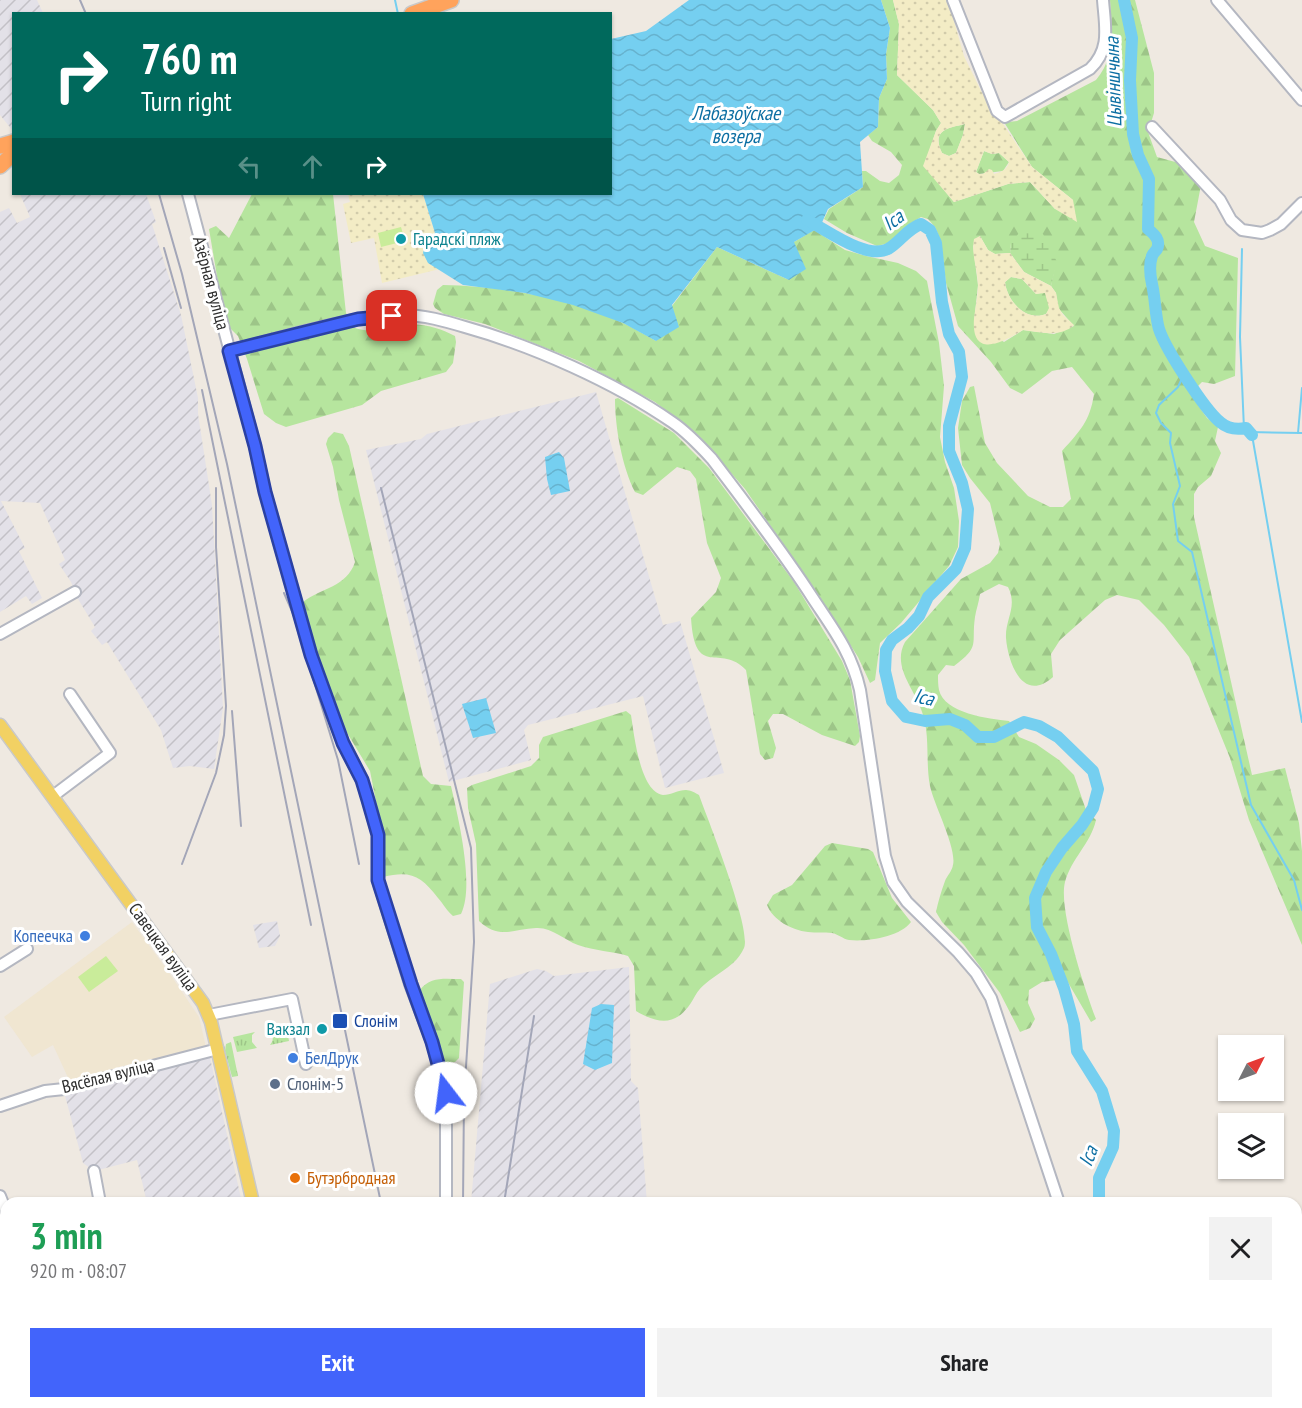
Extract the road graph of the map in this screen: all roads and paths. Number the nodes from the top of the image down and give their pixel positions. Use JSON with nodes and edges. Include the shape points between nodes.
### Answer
{"nodes":[{"id":1,"x":952,"y":0,"type":"edge"},
{"id":2,"x":1103,"y":0,"type":"edge"},
{"id":3,"x":1217,"y":0,"type":"edge"},
{"id":4,"x":444,"y":1,"type":"edge"},
{"id":5,"x":417,"y":12,"type":"edge"},
{"id":6,"x":1302,"y":100,"type":"edge"},
{"id":7,"x":1152,"y":127,"type":"dead end"},
{"id":8,"x":188,"y":195,"type":"edge"},
{"id":9,"x":1302,"y":203,"type":"edge"},
{"id":10,"x":229,"y":351,"type":"junction"},
{"id":11,"x":75,"y":592,"type":"dead end"},
{"id":12,"x":0,"y":634,"type":"edge"},
{"id":13,"x":70,"y":694,"type":"dead end"},
{"id":14,"x":0,"y":725,"type":"edge"},
{"id":15,"x":52,"y":796,"type":"junction"},
{"id":16,"x":27,"y":949,"type":"dead end"},
{"id":17,"x":0,"y":966,"type":"edge"},
{"id":18,"x":209,"y":1015,"type":"junction"},
{"id":19,"x":218,"y":1049,"type":"junction"},
{"id":20,"x":306,"y":1064,"type":"dead end"},
{"id":21,"x":0,"y":1106,"type":"edge"},
{"id":22,"x":94,"y":1171,"type":"dead end"},
{"id":23,"x":99,"y":1197,"type":"edge"},
{"id":24,"x":252,"y":1197,"type":"edge"},
{"id":25,"x":446,"y":1197,"type":"edge"},
{"id":26,"x":1057,"y":1197,"type":"edge"}],
"edges":[{"from":1,"to":2,"type":"street","via":[[997,111],[1005,117],[1097,62],[1105,42]]},
{"from":3,"to":6,"type":"street"},
{"from":4,"to":5,"type":"highway"},
{"from":7,"to":9,"type":"street","via":[[1242,230],[1270,230]]},
{"from":8,"to":10,"type":"street","name":"Азёрная вуліца"},
{"from":10,"to":25,"type":"street","name":"Азёрная вуліца","via":[[311,655],[368,800],[378,835],[378,880],[446,1093]]},
{"from":10,"to":26,"type":"street","via":[[358,319],[406,315],[437,319],[515,343],[634,397],[697,443],[794,569],[854,665],[885,856],[893,882],[907,902],[958,952],[991,998]]},
{"from":11,"to":12,"type":"street"},
{"from":13,"to":15,"type":"street","via":[[110,753]]},
{"from":14,"to":15,"type":"main road","name":"Савецкая вуліца"},
{"from":15,"to":18,"type":"main road","name":"Савецкая вуліца"},
{"from":16,"to":17,"type":"street"},
{"from":18,"to":19,"type":"main road","name":"Савецкая вуліца"},
{"from":18,"to":20,"type":"street","via":[[292,999]]},
{"from":19,"to":21,"type":"street","name":"Вясёлая вуліца","via":[[45,1091]]},
{"from":19,"to":24,"type":"main road","name":"Савецкая вуліца"},
{"from":22,"to":23,"type":"street"}]}
